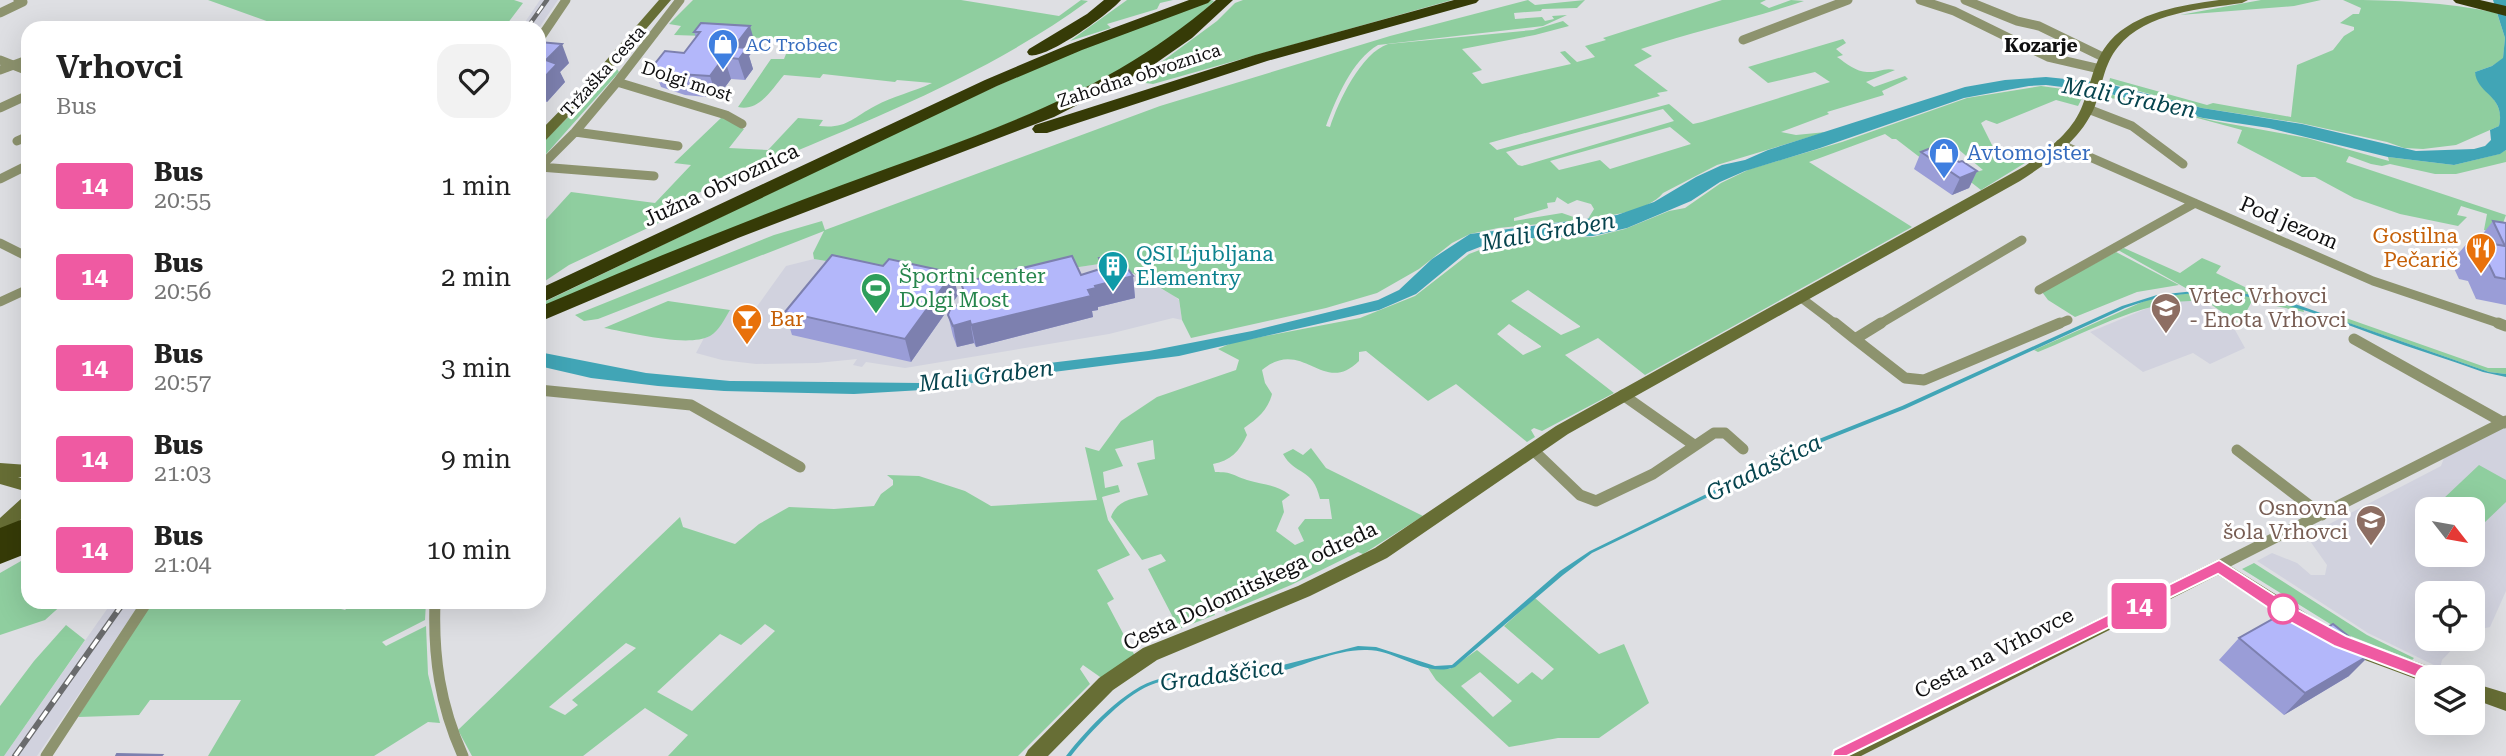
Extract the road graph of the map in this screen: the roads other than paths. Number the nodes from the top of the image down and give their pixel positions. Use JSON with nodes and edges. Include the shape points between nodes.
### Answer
{"nodes":[{"id":1,"x":18,"y":0,"type":"edge"},
{"id":2,"x":566,"y":0,"type":"edge"},
{"id":3,"x":665,"y":0,"type":"edge"},
{"id":4,"x":680,"y":0,"type":"edge"},
{"id":5,"x":1113,"y":0,"type":"edge"},
{"id":6,"x":1471,"y":0,"type":"edge"},
{"id":7,"x":1848,"y":0,"type":"edge"},
{"id":8,"x":1920,"y":0,"type":"edge"},
{"id":9,"x":1965,"y":0,"type":"edge"},
{"id":10,"x":2242,"y":0,"type":"edge"},
{"id":11,"x":2493,"y":0,"type":"edge"},
{"id":12,"x":2464,"y":1,"type":"edge"},
{"id":13,"x":1215,"y":3,"type":"edge"},
{"id":14,"x":2506,"y":3,"type":"edge"},
{"id":15,"x":2506,"y":10,"type":"edge"},
{"id":16,"x":0,"y":13,"type":"edge"},
{"id":17,"x":546,"y":30,"type":"edge"},
{"id":18,"x":1743,"y":40,"type":"dead end"},
{"id":19,"x":0,"y":60,"type":"edge"},
{"id":20,"x":21,"y":62,"type":"edge"},
{"id":21,"x":13,"y":65,"type":"junction"},
{"id":22,"x":21,"y":68,"type":"edge"},
{"id":23,"x":2101,"y":69,"type":"junction"},
{"id":24,"x":0,"y":70,"type":"edge"},
{"id":25,"x":617,"y":82,"type":"junction"},
{"id":26,"x":21,"y":98,"type":"edge"},
{"id":27,"x":2090,"y":103,"type":"junction"},
{"id":28,"x":0,"y":108,"type":"edge"},
{"id":29,"x":742,"y":124,"type":"dead end"},
{"id":30,"x":901,"y":125,"type":"junction"},
{"id":31,"x":546,"y":132,"type":"edge"},
{"id":32,"x":575,"y":132,"type":"junction"},
{"id":33,"x":21,"y":139,"type":"edge"},
{"id":34,"x":17,"y":141,"type":"dead end"},
{"id":35,"x":2060,"y":144,"type":"junction"},
{"id":36,"x":678,"y":146,"type":"dead end"},
{"id":37,"x":546,"y":161,"type":"edge"},
{"id":38,"x":2183,"y":164,"type":"dead end"},
{"id":39,"x":21,"y":168,"type":"edge"},
{"id":40,"x":546,"y":168,"type":"edge"},
{"id":41,"x":654,"y":176,"type":"dead end"},
{"id":42,"x":0,"y":179,"type":"edge"},
{"id":43,"x":822,"y":199,"type":"junction"},
{"id":44,"x":2195,"y":204,"type":"junction"},
{"id":45,"x":2022,"y":240,"type":"dead end"},
{"id":46,"x":0,"y":243,"type":"edge"},
{"id":47,"x":21,"y":254,"type":"edge"},
{"id":48,"x":2039,"y":289,"type":"dead end"},
{"id":49,"x":21,"y":292,"type":"edge"},
{"id":50,"x":546,"y":294,"type":"edge"},
{"id":51,"x":1800,"y":297,"type":"junction"},
{"id":52,"x":0,"y":302,"type":"edge"},
{"id":53,"x":546,"y":312,"type":"edge"},
{"id":54,"x":2068,"y":320,"type":"dead end"},
{"id":55,"x":2506,"y":327,"type":"edge"},
{"id":56,"x":1855,"y":339,"type":"junction"},
{"id":57,"x":2354,"y":339,"type":"dead end"},
{"id":58,"x":546,"y":391,"type":"edge"},
{"id":59,"x":1623,"y":395,"type":"junction"},
{"id":60,"x":2505,"y":422,"type":"edge"},
{"id":61,"x":1694,"y":445,"type":"junction"},
{"id":62,"x":1532,"y":449,"type":"junction"},
{"id":63,"x":1743,"y":449,"type":"dead end"},
{"id":64,"x":2237,"y":450,"type":"dead end"},
{"id":65,"x":800,"y":467,"type":"dead end"},
{"id":66,"x":21,"y":509,"type":"edge"},
{"id":67,"x":2322,"y":515,"type":"junction"},
{"id":68,"x":0,"y":528,"type":"edge"},
{"id":69,"x":21,"y":528,"type":"edge"},
{"id":70,"x":21,"y":531,"type":"edge"},
{"id":71,"x":0,"y":538,"type":"edge"},
{"id":72,"x":21,"y":547,"type":"edge"},
{"id":73,"x":0,"y":550,"type":"edge"},
{"id":74,"x":0,"y":555,"type":"edge"},
{"id":75,"x":2219,"y":566,"type":"junction"},
{"id":76,"x":142,"y":609,"type":"edge"},
{"id":77,"x":435,"y":609,"type":"edge"},
{"id":78,"x":2415,"y":669,"type":"edge"},
{"id":79,"x":2485,"y":695,"type":"edge"},
{"id":80,"x":2506,"y":702,"type":"edge"},
{"id":81,"x":46,"y":756,"type":"edge"},
{"id":82,"x":463,"y":756,"type":"edge"},
{"id":83,"x":1035,"y":756,"type":"edge"},
{"id":84,"x":1840,"y":756,"type":"edge"}],
"edges":[{"from":1,"to":16,"type":"street","via":[[23,2]]},
{"from":2,"to":17,"type":"street"},
{"from":3,"to":31,"type":"street","name":"Tržaška cesta"},
{"from":4,"to":25,"type":"street","name":"Dolgi most"},
{"from":5,"to":30,"type":"highway","via":[[1051,43],[916,112]]},
{"from":6,"to":43,"type":"highway","name":"Zahodna obvoznica","via":[[1227,69]]},
{"from":7,"to":18,"type":"street"},
{"from":8,"to":23,"type":"street","via":[[1954,11],[2048,57]]},
{"from":9,"to":23,"type":"street","via":[[2039,26]]},
{"from":10,"to":23,"type":"street","name":"Cesta Dolomitskega odreda","via":[[2145,23],[2123,36]]},
{"from":11,"to":14,"type":"highway"},
{"from":12,"to":15,"type":"highway"},
{"from":13,"to":30,"type":"highway","via":[[1055,55]]},
{"from":13,"to":43,"type":"highway","via":[[1160,53],[1083,96]]},
{"from":19,"to":21,"type":"street"},
{"from":20,"to":21,"type":"street"},
{"from":21,"to":22,"type":"street"},
{"from":21,"to":24,"type":"street"},
{"from":23,"to":27,"type":"street","name":"Cesta Dolomitskega odreda"},
{"from":25,"to":29,"type":"street","name":"Dolgi most"},
{"from":25,"to":32,"type":"street","name":"Dolgi most"},
{"from":26,"to":28,"type":"street"},
{"from":27,"to":35,"type":"street","name":"Cesta Dolomitskega odreda","via":[[2079,124]]},
{"from":27,"to":38,"type":"street"},
{"from":30,"to":50,"type":"highway","name":"Južna obvoznica"},
{"from":32,"to":36,"type":"street"},
{"from":32,"to":37,"type":"street","name":"Dolgi most"},
{"from":33,"to":34,"type":"street"},
{"from":35,"to":44,"type":"street","name":"Pod jezom"},
{"from":35,"to":51,"type":"street","name":"Cesta Dolomitskega odreda","via":[[1992,191]]},
{"from":39,"to":42,"type":"street"},
{"from":40,"to":41,"type":"street"},
{"from":43,"to":53,"type":"highway"},
{"from":44,"to":48,"type":"street"},
{"from":44,"to":55,"type":"street","name":"Pod jezom","via":[[2385,286]]},
{"from":45,"to":56,"type":"street"},
{"from":46,"to":47,"type":"street"},
{"from":49,"to":52,"type":"street"},
{"from":51,"to":56,"type":"street"},
{"from":51,"to":59,"type":"street","name":"Cesta Dolomitskega odreda"},
{"from":54,"to":56,"type":"street","via":[[1920,381],[1901,375]]},
{"from":57,"to":60,"type":"street"},
{"from":58,"to":65,"type":"street","via":[[691,405]]},
{"from":59,"to":61,"type":"street"},
{"from":59,"to":62,"type":"street","name":"Cesta Dolomitskega odreda"},
{"from":60,"to":67,"type":"street","name":"Cesta na Vrhovce"},
{"from":61,"to":62,"type":"street","via":[[1654,474],[1595,501],[1580,495]]},
{"from":61,"to":63,"type":"street","via":[[1714,433],[1725,433]]},
{"from":62,"to":83,"type":"street","name":"Cesta Dolomitskega odreda","via":[[1381,553],[1304,591],[1163,647],[1127,668]]},
{"from":64,"to":67,"type":"street"},
{"from":66,"to":68,"type":"street"},
{"from":67,"to":75,"type":"street","name":"Cesta na Vrhovce"},
{"from":69,"to":71,"type":"highway"},
{"from":70,"to":73,"type":"street"},
{"from":72,"to":74,"type":"highway"},
{"from":75,"to":78,"type":"street","via":[[2330,635]]},
{"from":75,"to":84,"type":"street","name":"Cesta na Vrhovce"},
{"from":76,"to":81,"type":"street"},
{"from":77,"to":82,"type":"street","via":[[436,678],[447,723]]},
{"from":79,"to":80,"type":"street"}]}
